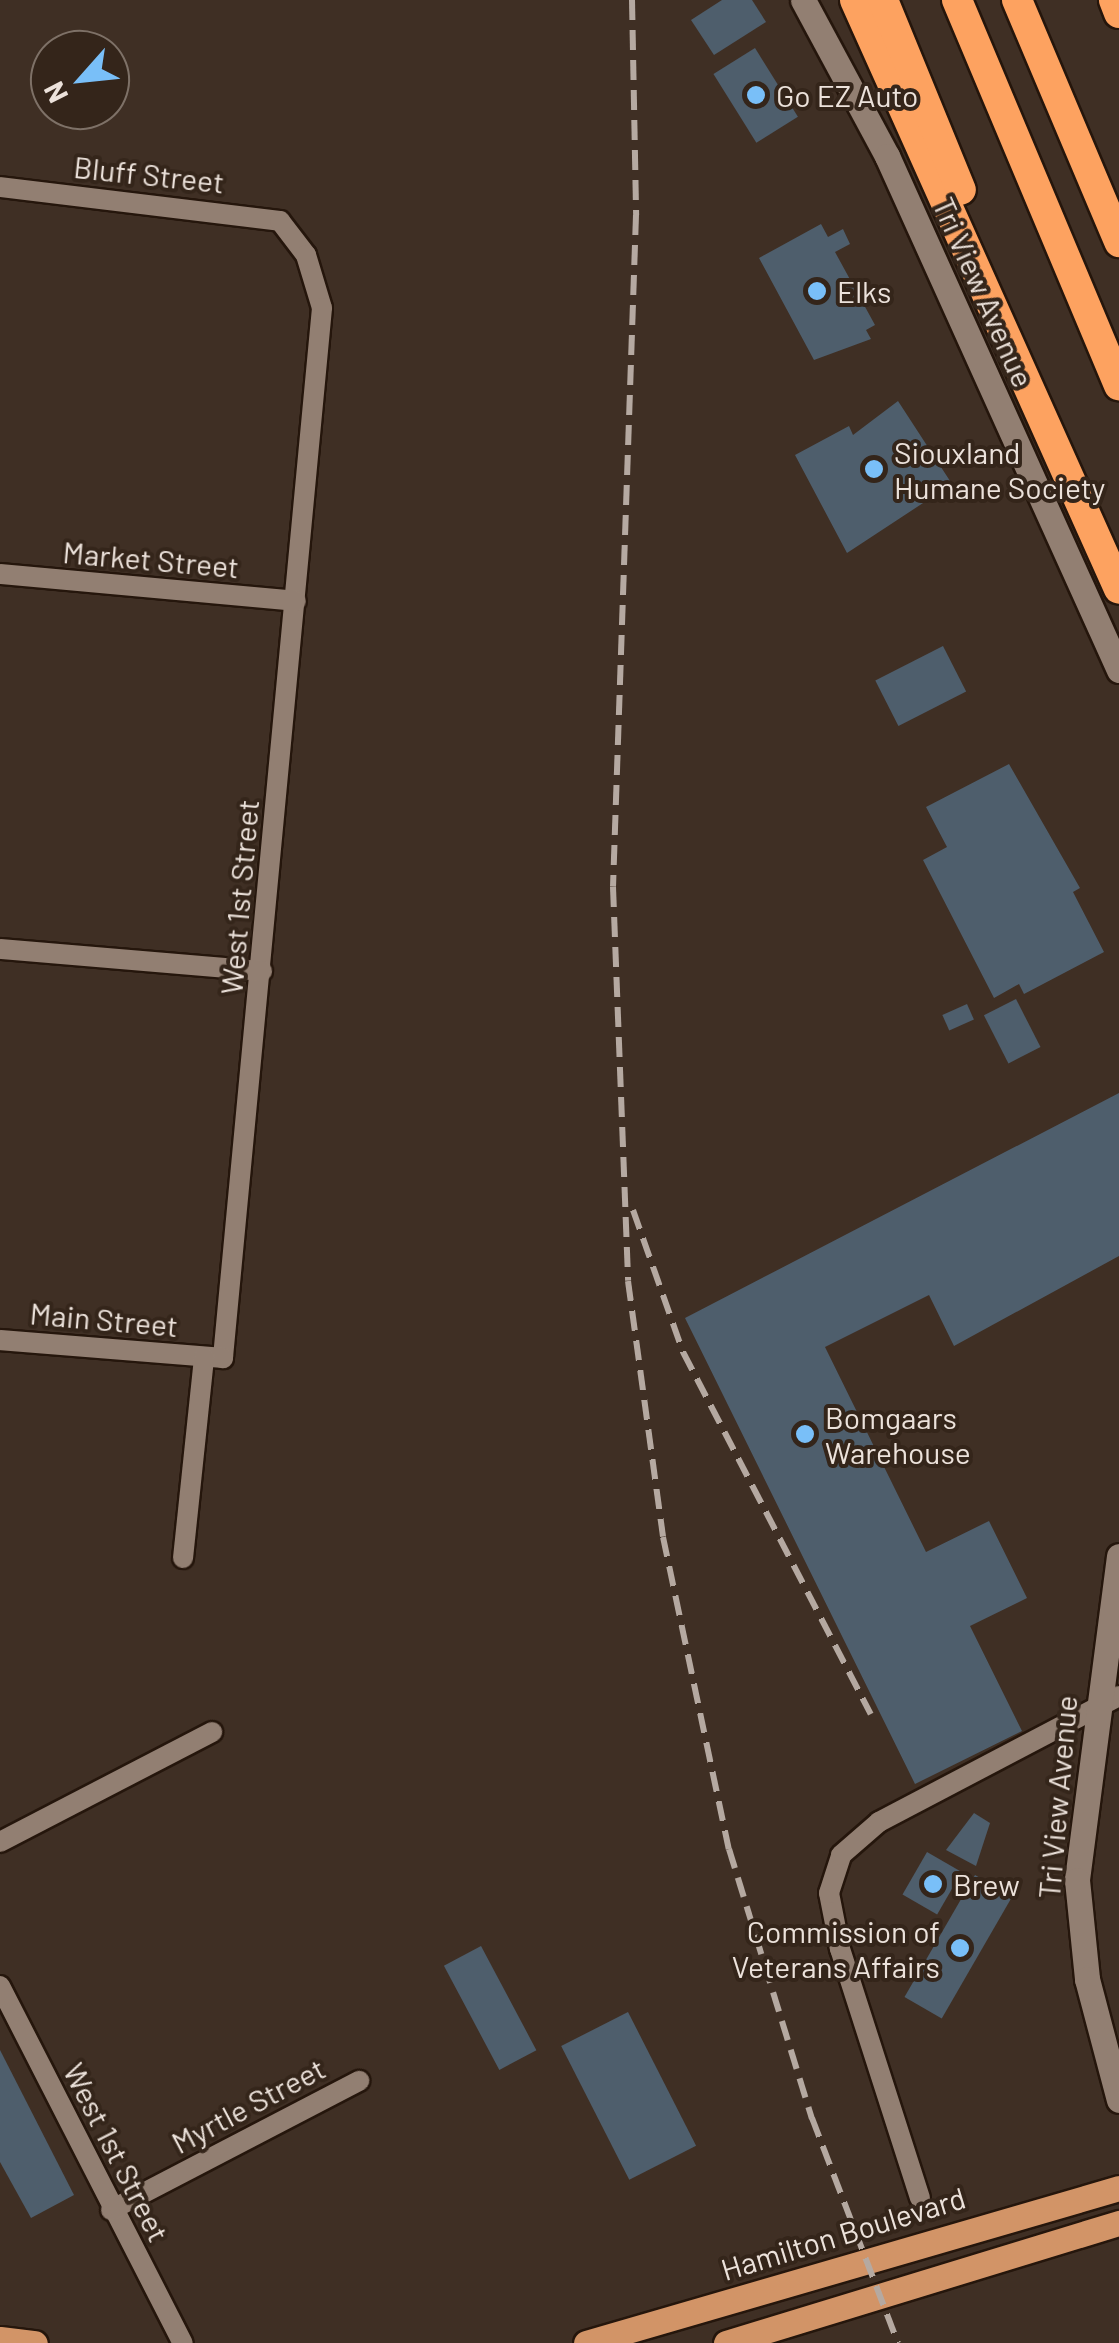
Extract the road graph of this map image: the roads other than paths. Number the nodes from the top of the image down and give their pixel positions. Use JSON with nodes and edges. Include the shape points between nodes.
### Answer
{"nodes":[{"id":1,"x":803,"y":0,"type":"edge"},
{"id":2,"x":855,"y":0,"type":"edge"},
{"id":3,"x":883,"y":0,"type":"edge"},
{"id":4,"x":957,"y":0,"type":"edge"},
{"id":5,"x":1018,"y":0,"type":"edge"},
{"id":6,"x":1114,"y":0,"type":"edge"},
{"id":7,"x":1119,"y":13,"type":"edge"},
{"id":8,"x":0,"y":187,"type":"edge"},
{"id":9,"x":288,"y":229,"type":"joint"},
{"id":10,"x":1119,"y":239,"type":"edge"},
{"id":11,"x":1119,"y":385,"type":"edge"},
{"id":12,"x":1039,"y":415,"type":"junction"},
{"id":13,"x":0,"y":574,"type":"edge"},
{"id":14,"x":1119,"y":588,"type":"edge"},
{"id":15,"x":296,"y":602,"type":"junction"},
{"id":16,"x":1119,"y":670,"type":"edge"},
{"id":17,"x":0,"y":949,"type":"edge"},
{"id":18,"x":262,"y":971,"type":"junction"},
{"id":19,"x":0,"y":1340,"type":"edge"},
{"id":20,"x":204,"y":1357,"type":"junction"},
{"id":21,"x":1119,"y":1556,"type":"edge"},
{"id":22,"x":183,"y":1558,"type":"dead end"},
{"id":23,"x":1107,"y":1702,"type":"edge"},
{"id":24,"x":212,"y":1732,"type":"dead end"},
{"id":25,"x":0,"y":1842,"type":"edge"},
{"id":26,"x":0,"y":1986,"type":"edge"},
{"id":27,"x":359,"y":2080,"type":"dead end"},
{"id":28,"x":1119,"y":2100,"type":"edge"},
{"id":29,"x":1119,"y":2188,"type":"edge"},
{"id":30,"x":920,"y":2198,"type":"dead end"},
{"id":31,"x":111,"y":2210,"type":"junction"},
{"id":32,"x":1119,"y":2223,"type":"edge"},
{"id":33,"x":1090,"y":2232,"type":"junction"},
{"id":34,"x":1119,"y":2241,"type":"edge"},
{"id":35,"x":0,"y":2339,"type":"edge"},
{"id":36,"x":35,"y":2343,"type":"edge"},
{"id":37,"x":183,"y":2343,"type":"edge"},
{"id":38,"x":586,"y":2343,"type":"edge"},
{"id":39,"x":726,"y":2343,"type":"edge"}],
"edges":[{"from":1,"to":16,"type":"street","name":"Tri View Avenue","via":[[887,156]]},
{"from":2,"to":12,"type":"highway"},
{"from":3,"to":12,"type":"highway","via":[[989,259]]},
{"from":4,"to":11,"type":"highway"},
{"from":5,"to":10,"type":"highway"},
{"from":6,"to":7,"type":"highway"},
{"from":8,"to":9,"type":"street","name":"Bluff Street","via":[[258,216]]},
{"from":9,"to":15,"type":"street","name":"West 1st Street","via":[[322,308]]},
{"from":12,"to":14,"type":"highway"},
{"from":13,"to":15,"type":"street","name":"Market Street"},
{"from":15,"to":18,"type":"street","name":"West 1st Street"},
{"from":17,"to":18,"type":"street"},
{"from":18,"to":20,"type":"street","name":"West 1st Street","via":[[223,1358]]},
{"from":19,"to":20,"type":"street","name":"Main Street"},
{"from":20,"to":22,"type":"street"},
{"from":21,"to":23,"type":"street","name":"Tri View Avenue"},
{"from":23,"to":28,"type":"street","name":"Tri View Avenue","via":[[1078,1880],[1087,1980]]},
{"from":23,"to":30,"type":"street","via":[[879,1822],[840,1855],[829,1892],[840,1949]]},
{"from":24,"to":25,"type":"street"},
{"from":26,"to":31,"type":"street","name":"West 1st Street"},
{"from":27,"to":31,"type":"street","name":"Myrtle Street"},
{"from":29,"to":38,"type":"main road","name":"Hamilton Boulevard"},
{"from":31,"to":37,"type":"street","name":"West 1st Street"},
{"from":32,"to":33,"type":"main road"},
{"from":33,"to":34,"type":"main road"},
{"from":33,"to":39,"type":"main road"},
{"from":35,"to":36,"type":"main road"}]}
